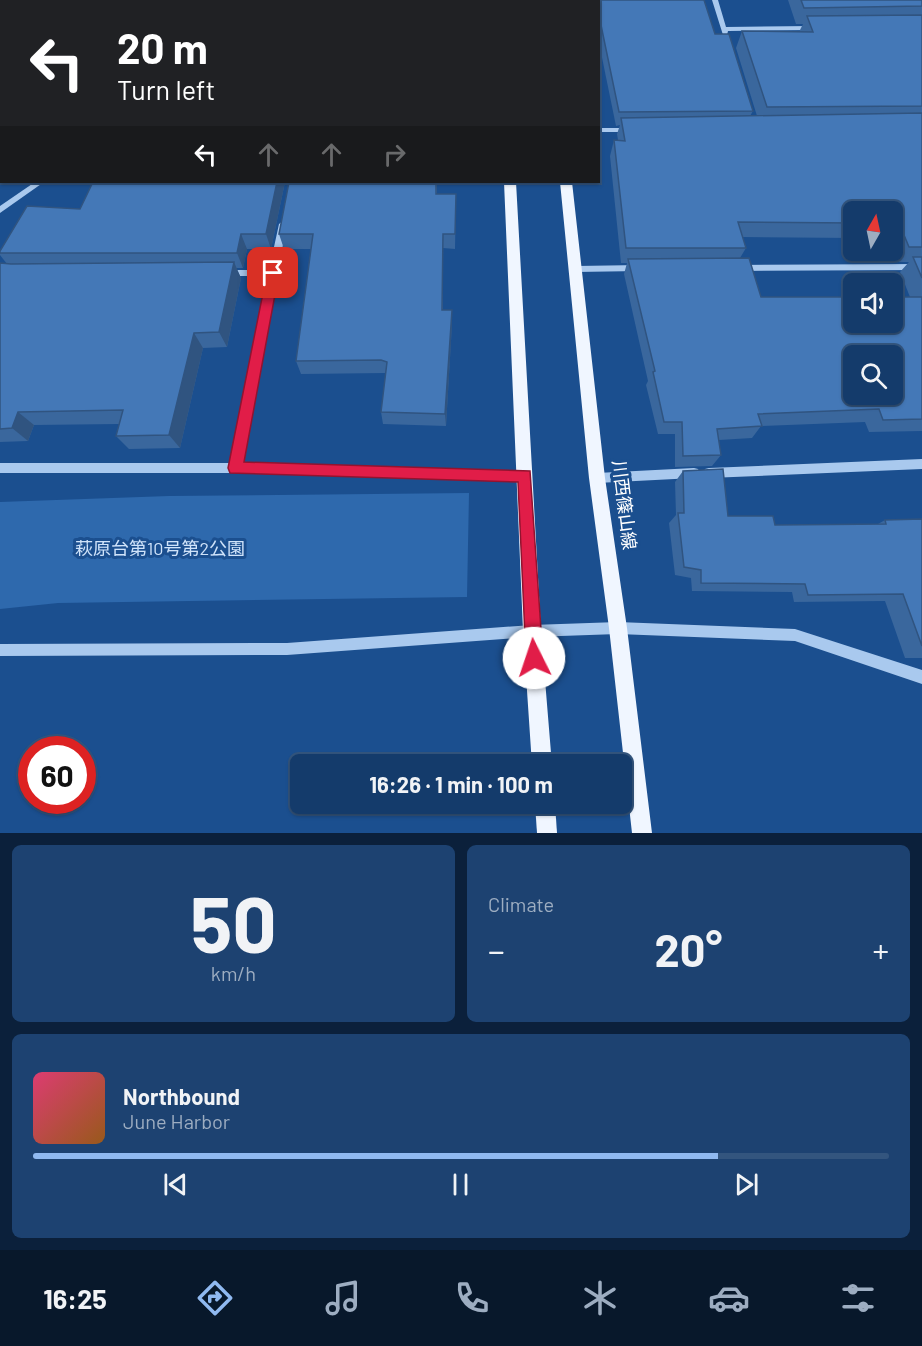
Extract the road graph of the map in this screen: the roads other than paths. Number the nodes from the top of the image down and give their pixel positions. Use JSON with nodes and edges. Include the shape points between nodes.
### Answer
{"nodes":[{"id":1,"x":715,"y":0,"type":"edge"},
{"id":2,"x":818,"y":28,"type":"edge"},
{"id":3,"x":724,"y":29,"type":"junction"},
{"id":4,"x":727,"y":40,"type":"edge"},
{"id":5,"x":600,"y":130,"type":"edge"},
{"id":6,"x":643,"y":130,"type":"edge"},
{"id":7,"x":39,"y":183,"type":"edge"},
{"id":8,"x":510,"y":183,"type":"edge"},
{"id":9,"x":566,"y":183,"type":"edge"},
{"id":10,"x":0,"y":210,"type":"edge"},
{"id":11,"x":285,"y":216,"type":"edge"},
{"id":12,"x":922,"y":267,"type":"edge"},
{"id":13,"x":576,"y":268,"type":"junction"},
{"id":14,"x":655,"y":268,"type":"edge"},
{"id":15,"x":725,"y":268,"type":"edge"},
{"id":16,"x":273,"y":273,"type":"junction"},
{"id":17,"x":214,"y":274,"type":"edge"},
{"id":18,"x":922,"y":464,"type":"edge"},
{"id":19,"x":0,"y":468,"type":"edge"},
{"id":20,"x":235,"y":468,"type":"junction"},
{"id":21,"x":525,"y":476,"type":"junction"},
{"id":22,"x":597,"y":478,"type":"junction"},
{"id":23,"x":618,"y":627,"type":"junction"},
{"id":24,"x":532,"y":631,"type":"junction"},
{"id":25,"x":0,"y":651,"type":"edge"},
{"id":26,"x":922,"y":676,"type":"edge"},
{"id":27,"x":541,"y":754,"type":"edge"},
{"id":28,"x":545,"y":814,"type":"edge"},
{"id":29,"x":547,"y":833,"type":"edge"},
{"id":30,"x":642,"y":833,"type":"edge"}],
"edges":[{"from":1,"to":3,"type":"street"},
{"from":2,"to":3,"type":"street"},
{"from":3,"to":4,"type":"street"},
{"from":5,"to":6,"type":"street"},
{"from":7,"to":10,"type":"street"},
{"from":8,"to":21,"type":"main road"},
{"from":9,"to":13,"type":"main road","name":"川西篠山線"},
{"from":11,"to":16,"type":"street"},
{"from":12,"to":15,"type":"street"},
{"from":13,"to":14,"type":"street"},
{"from":13,"to":22,"type":"main road","name":"川西篠山線"},
{"from":16,"to":17,"type":"street"},
{"from":16,"to":20,"type":"street"},
{"from":18,"to":22,"type":"street"},
{"from":19,"to":20,"type":"street"},
{"from":20,"to":21,"type":"street"},
{"from":21,"to":24,"type":"main road"},
{"from":22,"to":23,"type":"main road","name":"川西篠山線"},
{"from":23,"to":24,"type":"street"},
{"from":23,"to":26,"type":"street","via":[[795,635]]},
{"from":23,"to":30,"type":"main road","name":"川西篠山線"},
{"from":24,"to":25,"type":"street","via":[[287,649]]},
{"from":24,"to":27,"type":"main road"},
{"from":28,"to":29,"type":"main road"}]}
